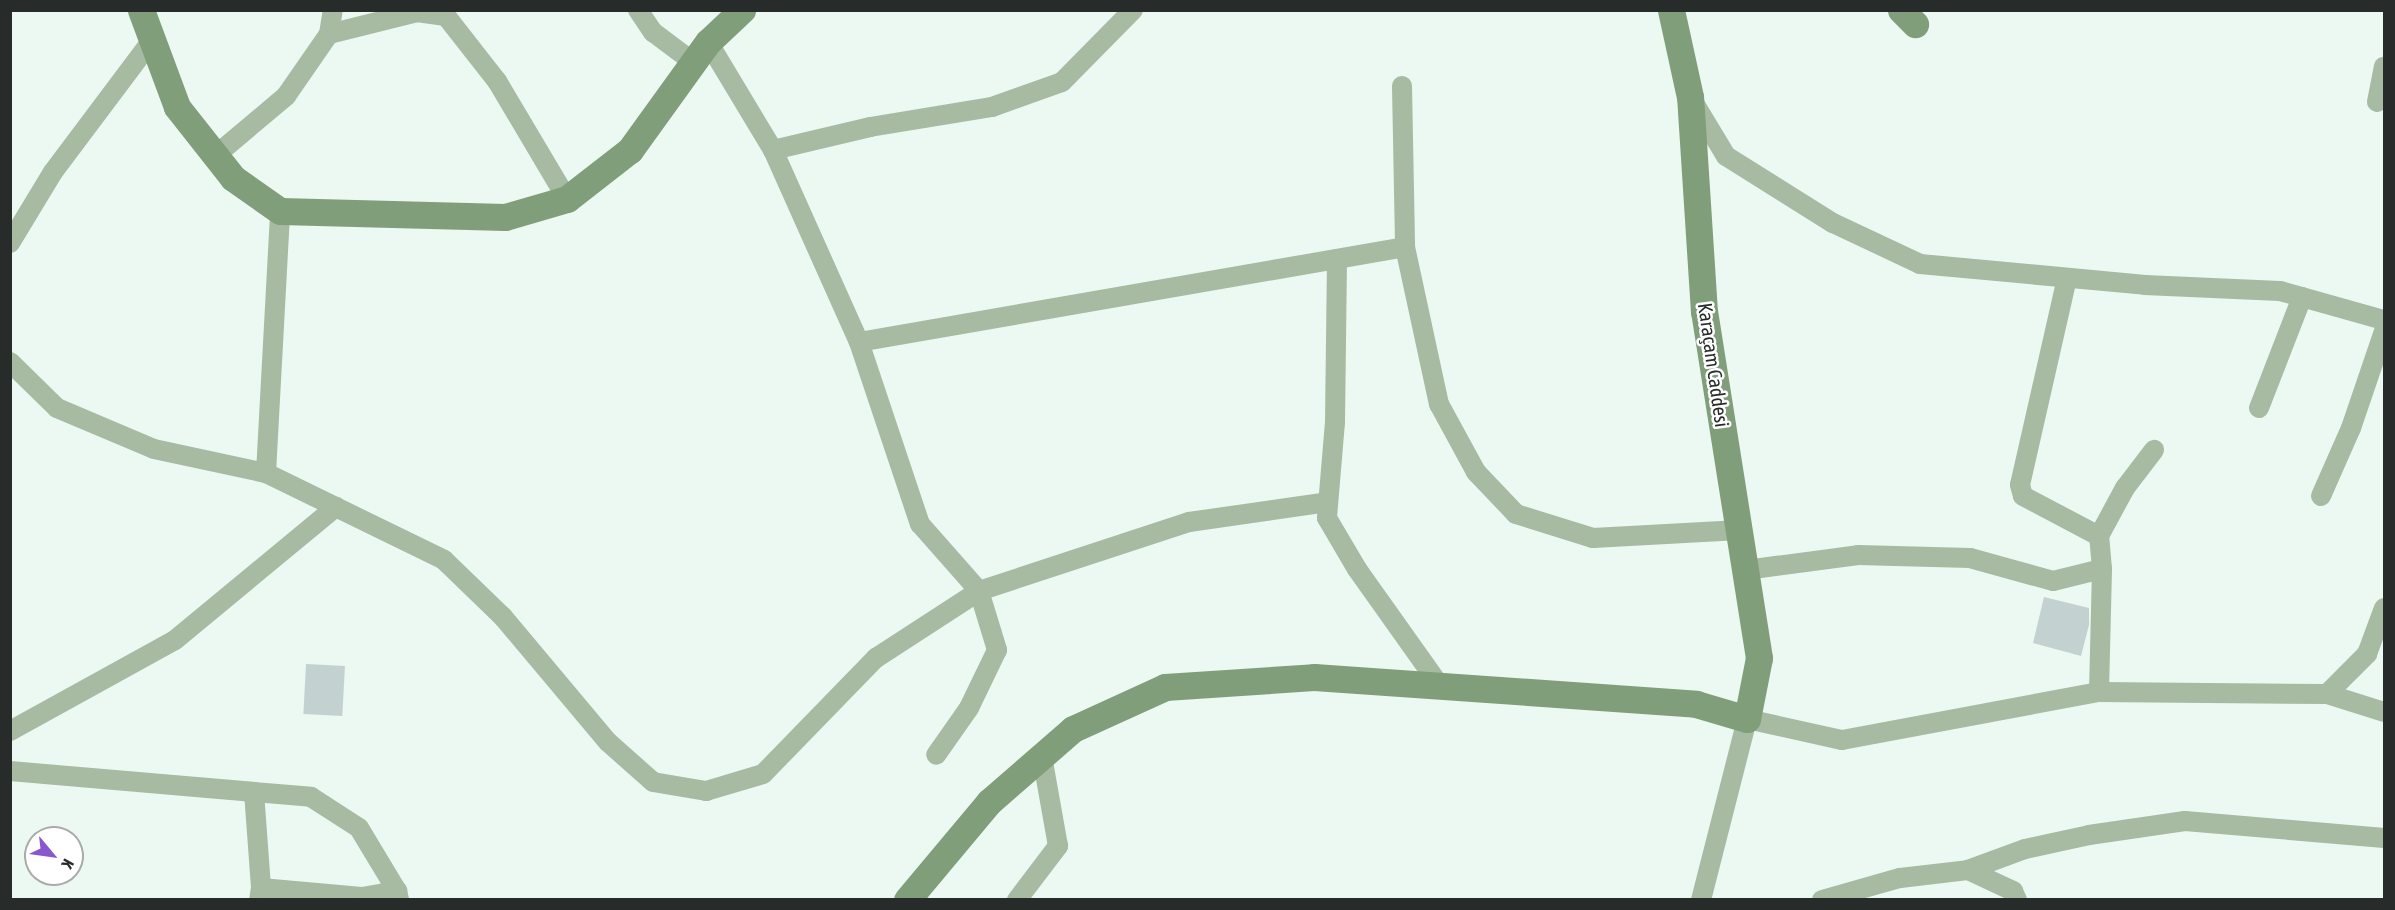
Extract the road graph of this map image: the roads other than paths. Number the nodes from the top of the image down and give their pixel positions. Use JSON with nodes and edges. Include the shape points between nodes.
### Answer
{"nodes":[{"id":1,"x":141,"y":10,"type":"edge"},
{"id":2,"x":333,"y":10,"type":"edge"},
{"id":3,"x":638,"y":10,"type":"edge"},
{"id":4,"x":742,"y":10,"type":"edge"},
{"id":5,"x":1133,"y":10,"type":"edge"},
{"id":6,"x":1671,"y":10,"type":"edge"},
{"id":7,"x":448,"y":13,"type":"edge"},
{"id":8,"x":329,"y":34,"type":"junction"},
{"id":9,"x":153,"y":39,"type":"junction"},
{"id":10,"x":701,"y":52,"type":"junction"},
{"id":11,"x":2385,"y":67,"type":"edge"},
{"id":12,"x":1402,"y":86,"type":"dead end"},
{"id":13,"x":1690,"y":97,"type":"junction"},
{"id":14,"x":2377,"y":102,"type":"dead end"},
{"id":15,"x":773,"y":150,"type":"junction"},
{"id":16,"x":216,"y":156,"type":"junction"},
{"id":17,"x":567,"y":199,"type":"junction"},
{"id":18,"x":280,"y":211,"type":"junction"},
{"id":19,"x":10,"y":243,"type":"edge"},
{"id":20,"x":1405,"y":247,"type":"junction"},
{"id":21,"x":1337,"y":259,"type":"junction"},
{"id":22,"x":2067,"y":278,"type":"junction"},
{"id":23,"x":2302,"y":297,"type":"junction"},
{"id":24,"x":2385,"y":320,"type":"edge"},
{"id":25,"x":2385,"y":331,"type":"edge"},
{"id":26,"x":859,"y":342,"type":"junction"},
{"id":27,"x":10,"y":362,"type":"edge"},
{"id":28,"x":2259,"y":408,"type":"dead end"},
{"id":29,"x":2154,"y":450,"type":"dead end"},
{"id":30,"x":266,"y":473,"type":"junction"},
{"id":31,"x":2321,"y":496,"type":"dead end"},
{"id":32,"x":1328,"y":502,"type":"junction"},
{"id":33,"x":336,"y":507,"type":"junction"},
{"id":34,"x":1740,"y":530,"type":"junction"},
{"id":35,"x":2099,"y":536,"type":"junction"},
{"id":36,"x":1746,"y":570,"type":"junction"},
{"id":37,"x":2102,"y":570,"type":"junction"},
{"id":38,"x":979,"y":591,"type":"junction"},
{"id":39,"x":2385,"y":608,"type":"edge"},
{"id":40,"x":1441,"y":687,"type":"junction"},
{"id":41,"x":2099,"y":692,"type":"junction"},
{"id":42,"x":2327,"y":694,"type":"junction"},
{"id":43,"x":2385,"y":712,"type":"edge"},
{"id":44,"x":1747,"y":719,"type":"junction"},
{"id":45,"x":10,"y":731,"type":"edge"},
{"id":46,"x":936,"y":755,"type":"dead end"},
{"id":47,"x":1042,"y":756,"type":"junction"},
{"id":48,"x":10,"y":771,"type":"edge"},
{"id":49,"x":254,"y":792,"type":"junction"},
{"id":50,"x":2385,"y":838,"type":"edge"},
{"id":51,"x":1968,"y":870,"type":"junction"},
{"id":52,"x":260,"y":894,"type":"edge"},
{"id":53,"x":398,"y":895,"type":"edge"},
{"id":54,"x":907,"y":900,"type":"edge"},
{"id":55,"x":1017,"y":900,"type":"edge"},
{"id":56,"x":1701,"y":900,"type":"edge"},
{"id":57,"x":1822,"y":900,"type":"edge"},
{"id":58,"x":2017,"y":900,"type":"edge"}],
"edges":[{"from":1,"to":9,"type":"street"},
{"from":2,"to":8,"type":"street"},
{"from":3,"to":10,"type":"street","via":[[653,32]]},
{"from":4,"to":10,"type":"street"},
{"from":5,"to":15,"type":"street","via":[[1062,82],[992,107],[870,127]]},
{"from":6,"to":13,"type":"street","name":"Karaçam Caddesi"},
{"from":7,"to":8,"type":"street","via":[[417,12]]},
{"from":7,"to":17,"type":"street","via":[[497,81]]},
{"from":8,"to":16,"type":"street","via":[[286,96]]},
{"from":9,"to":16,"type":"street","via":[[177,106]]},
{"from":9,"to":19,"type":"street","via":[[53,172]]},
{"from":10,"to":15,"type":"street"},
{"from":10,"to":17,"type":"street","via":[[630,150]]},
{"from":11,"to":14,"type":"street"},
{"from":12,"to":20,"type":"street"},
{"from":13,"to":22,"type":"street","via":[[1726,156],[1833,223],[1920,264]]},
{"from":13,"to":34,"type":"street","name":"Karaçam Caddesi","via":[[1704,312]]},
{"from":15,"to":26,"type":"street"},
{"from":16,"to":18,"type":"street","via":[[234,178]]},
{"from":17,"to":18,"type":"street","via":[[505,218]]},
{"from":18,"to":30,"type":"street"},
{"from":20,"to":21,"type":"street"},
{"from":20,"to":34,"type":"street","via":[[1439,404],[1476,472],[1516,514],[1593,538]]},
{"from":21,"to":26,"type":"street"},
{"from":21,"to":32,"type":"street","via":[[1335,422]]},
{"from":22,"to":23,"type":"street","via":[[2280,291]]},
{"from":22,"to":35,"type":"street","via":[[2020,485],[2023,496]]},
{"from":23,"to":24,"type":"street"},
{"from":23,"to":28,"type":"street"},
{"from":25,"to":31,"type":"street","via":[[2351,428]]},
{"from":26,"to":38,"type":"street","via":[[920,524]]},
{"from":27,"to":30,"type":"street","via":[[57,408],[154,449]]},
{"from":29,"to":35,"type":"street","via":[[2125,488]]},
{"from":30,"to":33,"type":"street"},
{"from":32,"to":38,"type":"street","via":[[1189,522]]},
{"from":32,"to":40,"type":"street","via":[[1327,518],[1357,569]]},
{"from":33,"to":38,"type":"street","via":[[444,560],[503,617],[608,742],[653,782],[706,791],[763,774],[876,658]]},
{"from":33,"to":45,"type":"street","via":[[175,640]]},
{"from":34,"to":36,"type":"street","name":"Karaçam Caddesi"},
{"from":35,"to":37,"type":"street"},
{"from":36,"to":37,"type":"street","via":[[1858,555],[1970,558],[2053,581]]},
{"from":36,"to":44,"type":"street","name":"Karaçam Caddesi","via":[[1759,658]]},
{"from":37,"to":41,"type":"street"},
{"from":38,"to":46,"type":"street","via":[[997,650],[969,708]]},
{"from":39,"to":42,"type":"street","via":[[2367,654]]},
{"from":40,"to":44,"type":"street","via":[[1696,704]]},
{"from":40,"to":47,"type":"street","via":[[1314,676],[1165,687],[1073,729]]},
{"from":41,"to":42,"type":"street"},
{"from":41,"to":44,"type":"street","via":[[1842,740]]},
{"from":42,"to":43,"type":"street"},
{"from":44,"to":56,"type":"street"},
{"from":47,"to":54,"type":"street","via":[[988,802]]},
{"from":47,"to":55,"type":"street","via":[[1058,846]]},
{"from":48,"to":49,"type":"street"},
{"from":49,"to":52,"type":"street"},
{"from":49,"to":53,"type":"street","via":[[311,797],[359,828]]},
{"from":50,"to":51,"type":"street","via":[[2186,821],[2025,849]]},
{"from":51,"to":57,"type":"street","via":[[1900,878]]},
{"from":51,"to":58,"type":"street","via":[[2013,891]]},
{"from":52,"to":53,"type":"street"}]}
